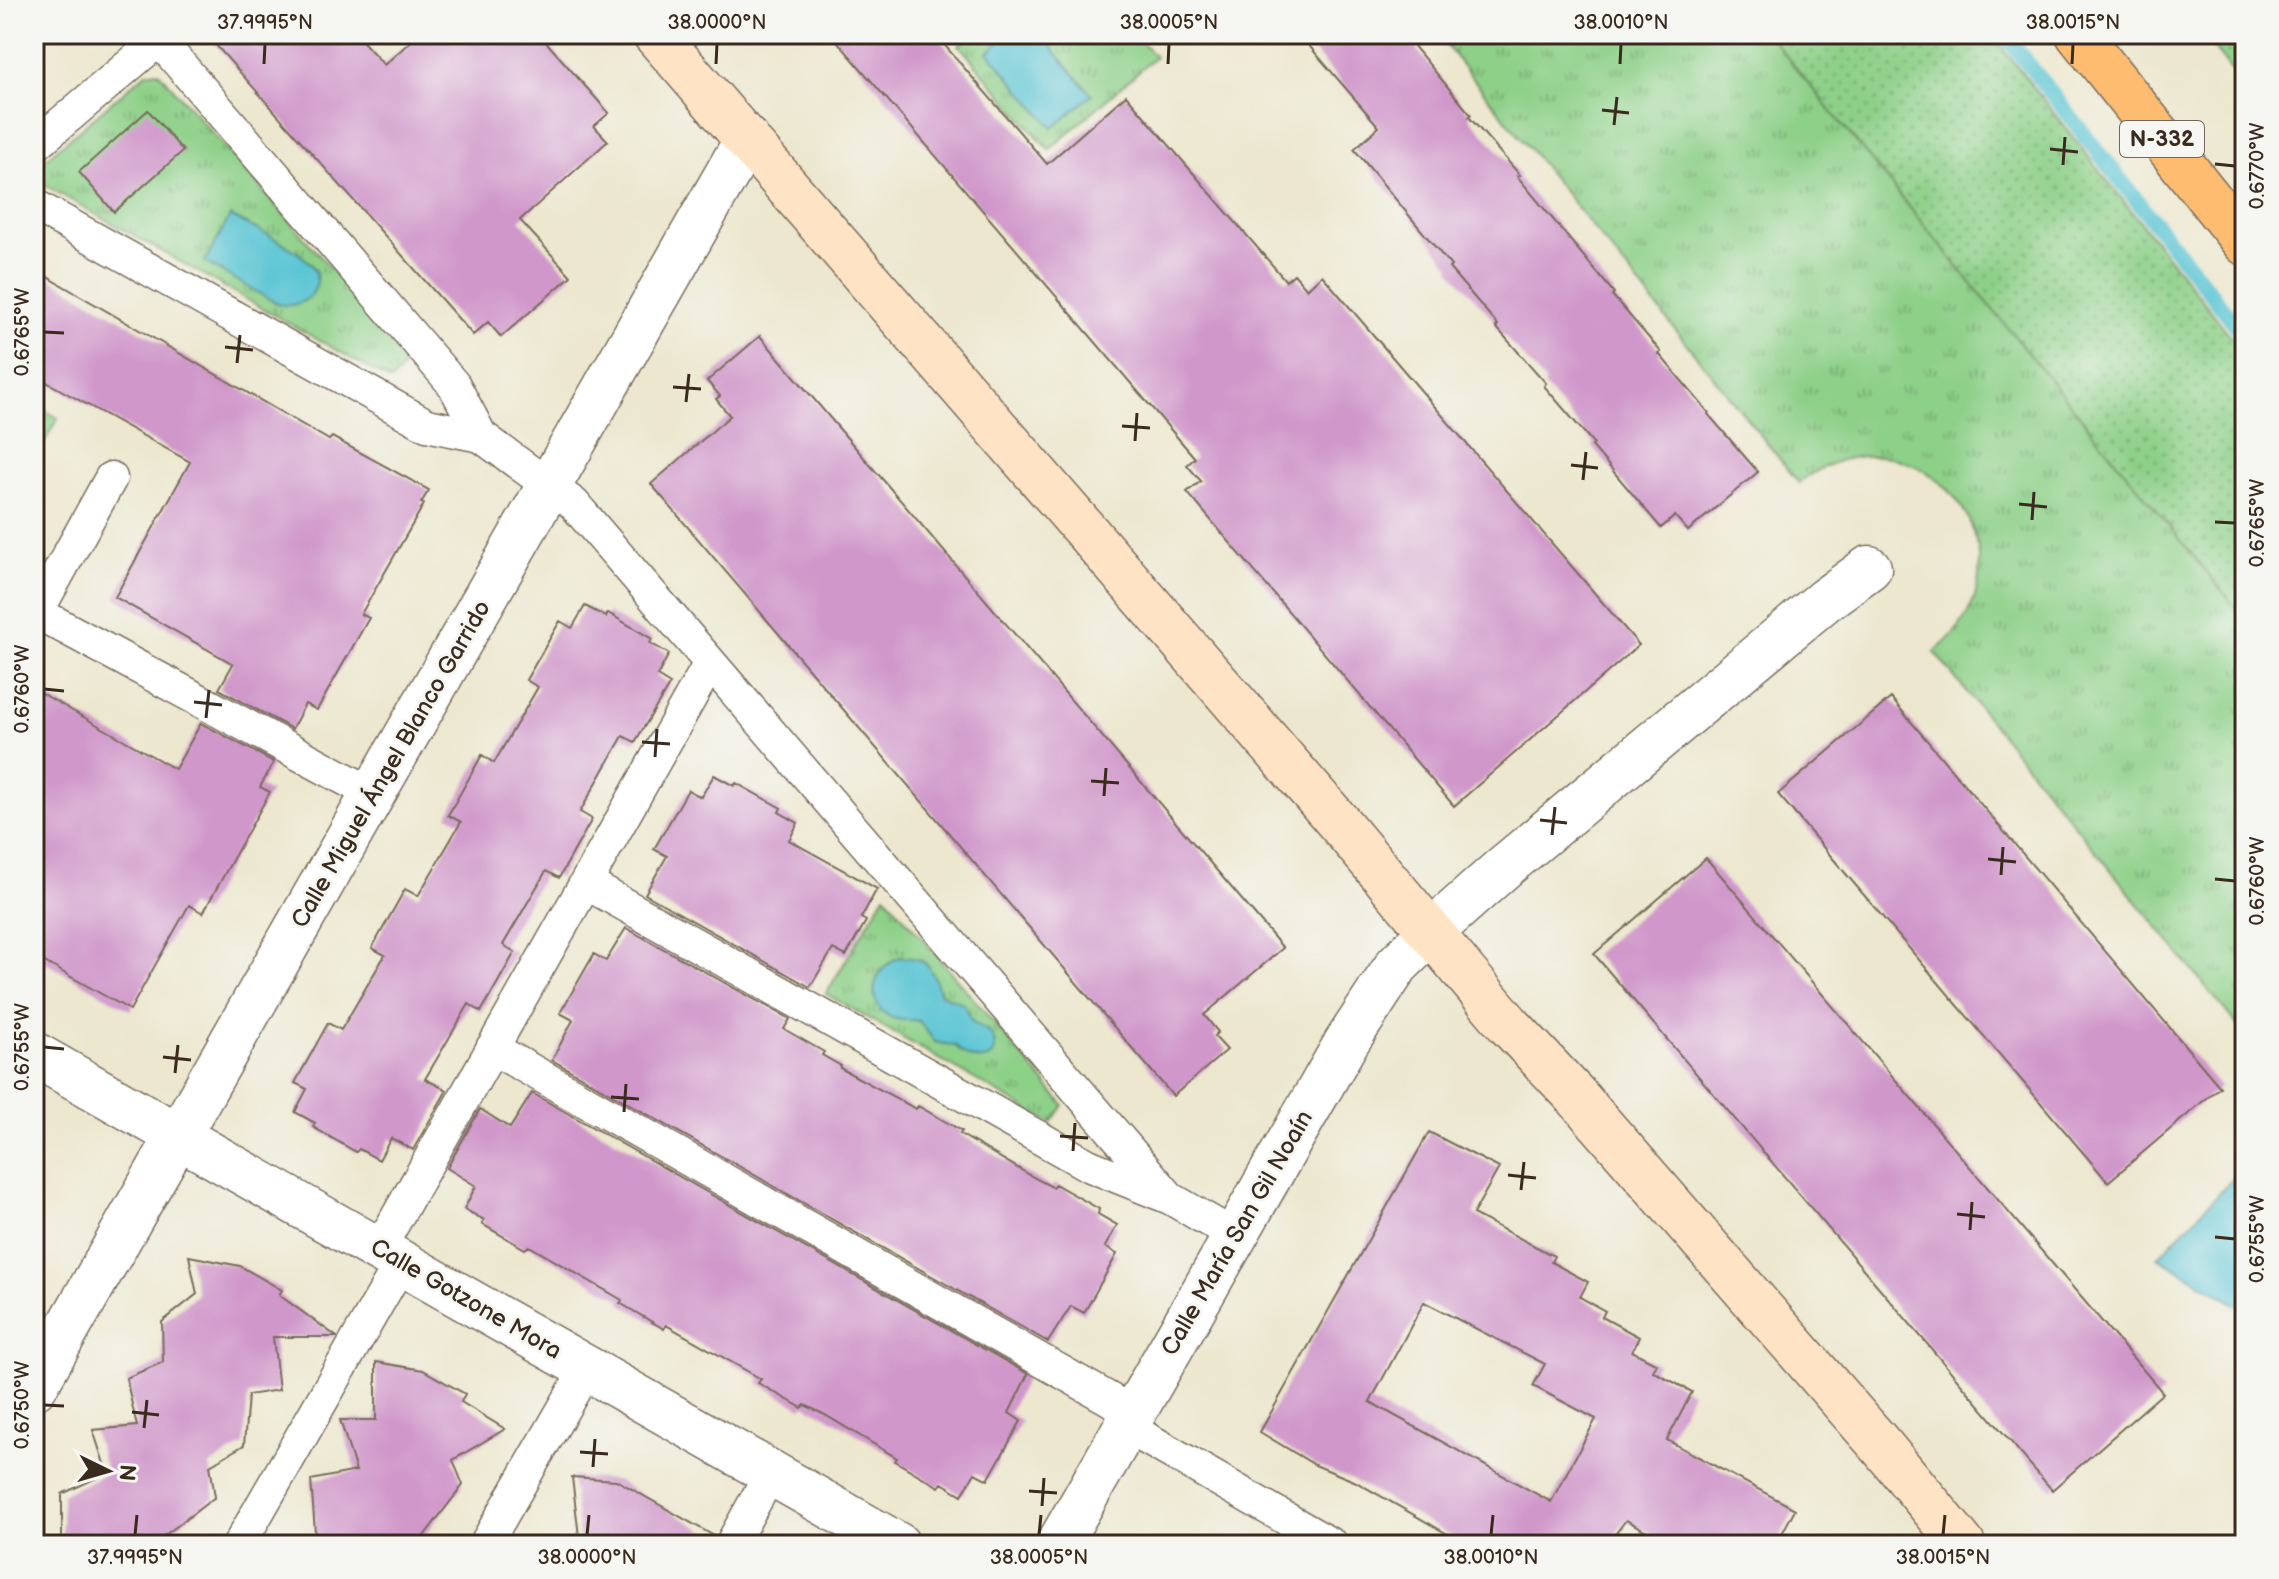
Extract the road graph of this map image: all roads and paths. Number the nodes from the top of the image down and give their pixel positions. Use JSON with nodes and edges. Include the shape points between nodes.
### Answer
{"nodes":[{"id":1,"x":655,"y":34,"type":"edge"},
{"id":2,"x":2078,"y":34,"type":"edge"},
{"id":3,"x":157,"y":37,"type":"edge"},
{"id":4,"x":747,"y":139,"type":"junction"},
{"id":5,"x":34,"y":146,"type":"edge"},
{"id":6,"x":34,"y":205,"type":"edge"},
{"id":7,"x":2245,"y":243,"type":"edge"},
{"id":8,"x":481,"y":436,"type":"junction"},
{"id":9,"x":111,"y":478,"type":"dead end"},
{"id":10,"x":549,"y":486,"type":"junction"},
{"id":11,"x":1869,"y":568,"type":"dead end"},
{"id":12,"x":35,"y":611,"type":"edge"},
{"id":13,"x":710,"y":663,"type":"junction"},
{"id":14,"x":373,"y":794,"type":"junction"},
{"id":15,"x":586,"y":883,"type":"junction"},
{"id":16,"x":1431,"y":932,"type":"junction"},
{"id":17,"x":492,"y":1048,"type":"junction"},
{"id":18,"x":34,"y":1054,"type":"edge"},
{"id":19,"x":178,"y":1136,"type":"junction"},
{"id":20,"x":1170,"y":1198,"type":"junction"},
{"id":21,"x":1235,"y":1236,"type":"junction"},
{"id":22,"x":390,"y":1256,"type":"junction"},
{"id":23,"x":587,"y":1368,"type":"junction"},
{"id":24,"x":34,"y":1388,"type":"edge"},
{"id":25,"x":1130,"y":1420,"type":"junction"},
{"id":26,"x":771,"y":1473,"type":"junction"},
{"id":27,"x":239,"y":1545,"type":"edge"},
{"id":28,"x":485,"y":1545,"type":"edge"},
{"id":29,"x":731,"y":1545,"type":"edge"},
{"id":30,"x":898,"y":1545,"type":"edge"},
{"id":31,"x":1058,"y":1545,"type":"edge"},
{"id":32,"x":1332,"y":1545,"type":"edge"},
{"id":33,"x":1963,"y":1545,"type":"edge"}],
"edges":[{"from":1,"to":4,"type":"street"},
{"from":2,"to":7,"type":"highway","number":"N-332"},
{"from":3,"to":5,"type":"lane"},
{"from":3,"to":8,"type":"lane","via":[[454,385]]},
{"from":4,"to":10,"type":"street","name":"Calle Miguel Ángel Blanco Garrido"},
{"from":4,"to":16,"type":"street"},
{"from":6,"to":8,"type":"lane","via":[[427,425]]},
{"from":8,"to":10,"type":"lane"},
{"from":9,"to":12,"type":"lane"},
{"from":10,"to":13,"type":"lane","via":[[574,504]]},
{"from":10,"to":14,"type":"street","name":"Calle Miguel Ángel Blanco Garrido"},
{"from":11,"to":16,"type":"street","name":"Calle María San Gil Noaín"},
{"from":12,"to":14,"type":"lane"},
{"from":13,"to":15,"type":"lane"},
{"from":13,"to":20,"type":"lane"},
{"from":14,"to":19,"type":"street","name":"Calle Miguel Ángel Blanco Garrido"},
{"from":15,"to":17,"type":"lane"},
{"from":15,"to":20,"type":"lane","via":[[1088,1165]]},
{"from":16,"to":21,"type":"street","name":"Calle María San Gil Noaín","via":[[1397,965],[1369,1004]]},
{"from":16,"to":33,"type":"street"},
{"from":17,"to":22,"type":"lane"},
{"from":17,"to":25,"type":"lane"},
{"from":18,"to":19,"type":"street","name":"Calle Gotzone Mora"},
{"from":19,"to":22,"type":"street","name":"Calle Gotzone Mora"},
{"from":19,"to":24,"type":"street","name":"Calle Miguel Ángel Blanco Garrido"},
{"from":20,"to":21,"type":"lane"},
{"from":21,"to":25,"type":"street","name":"Calle María San Gil Noaín"},
{"from":22,"to":23,"type":"street","name":"Calle Gotzone Mora"},
{"from":22,"to":27,"type":"lane"},
{"from":23,"to":26,"type":"street","name":"Calle Gotzone Mora"},
{"from":23,"to":28,"type":"lane"},
{"from":25,"to":31,"type":"street","name":"Calle María San Gil Noaín"},
{"from":25,"to":32,"type":"lane"},
{"from":26,"to":29,"type":"lane"},
{"from":26,"to":30,"type":"street","name":"Calle Gotzone Mora"}]}
